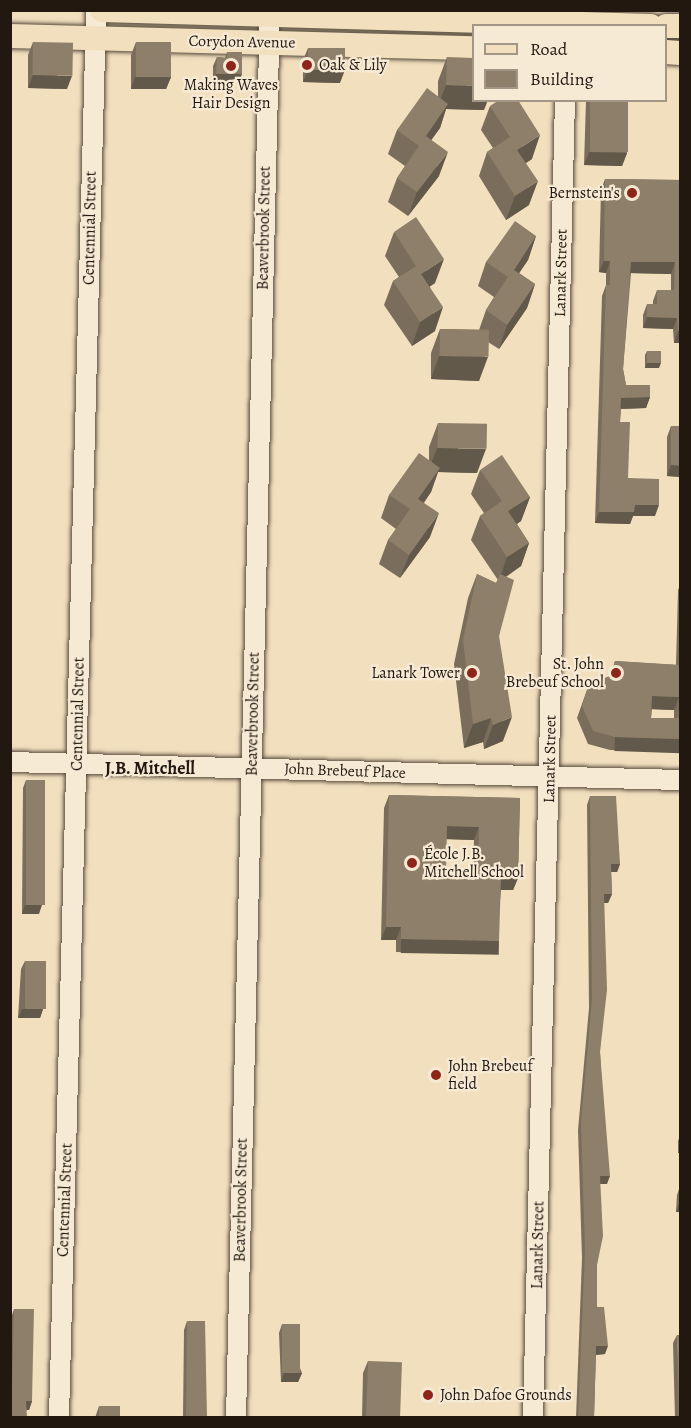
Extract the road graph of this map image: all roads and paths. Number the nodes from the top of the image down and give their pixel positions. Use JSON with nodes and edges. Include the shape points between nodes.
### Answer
{"nodes":[{"id":1,"x":96,"y":10,"type":"edge"},
{"id":2,"x":102,"y":10,"type":"edge"},
{"id":3,"x":270,"y":13,"type":"edge"},
{"id":4,"x":567,"y":20,"type":"edge"},
{"id":5,"x":623,"y":24,"type":"edge"},
{"id":6,"x":10,"y":36,"type":"edge"},
{"id":7,"x":95,"y":38,"type":"junction"},
{"id":8,"x":269,"y":42,"type":"junction"},
{"id":9,"x":472,"y":48,"type":"edge"},
{"id":10,"x":565,"y":102,"type":"edge"},
{"id":11,"x":10,"y":762,"type":"edge"},
{"id":12,"x":77,"y":762,"type":"junction"},
{"id":13,"x":252,"y":769,"type":"junction"},
{"id":14,"x":550,"y":776,"type":"junction"},
{"id":15,"x":681,"y":780,"type":"edge"},
{"id":16,"x":59,"y":1418,"type":"edge"},
{"id":17,"x":236,"y":1418,"type":"edge"},
{"id":18,"x":533,"y":1418,"type":"edge"}],
"edges":[{"from":1,"to":7,"type":"street","name":"Centennial Street"},
{"from":2,"to":3,"type":"main road","name":"Corydon Avenue"},
{"from":3,"to":4,"type":"main road","name":"Corydon Avenue"},
{"from":3,"to":8,"type":"street","name":"Beaverbrook Street"},
{"from":4,"to":5,"type":"main road","name":"Corydon Avenue"},
{"from":6,"to":7,"type":"main road","name":"Corydon Avenue"},
{"from":7,"to":8,"type":"main road","name":"Corydon Avenue"},
{"from":7,"to":12,"type":"street","name":"Centennial Street"},
{"from":8,"to":9,"type":"main road","name":"Corydon Avenue"},
{"from":8,"to":13,"type":"street","name":"Beaverbrook Street"},
{"from":10,"to":14,"type":"street","name":"Lanark Street"},
{"from":11,"to":12,"type":"street","name":"John Brebeuf Place"},
{"from":12,"to":13,"type":"street","name":"John Brebeuf Place"},
{"from":12,"to":16,"type":"street","name":"Centennial Street"},
{"from":13,"to":14,"type":"street","name":"John Brebeuf Place"},
{"from":13,"to":17,"type":"street","name":"Beaverbrook Street"},
{"from":14,"to":15,"type":"street","name":"John Brebeuf Place"},
{"from":14,"to":18,"type":"street","name":"Lanark Street"}]}
